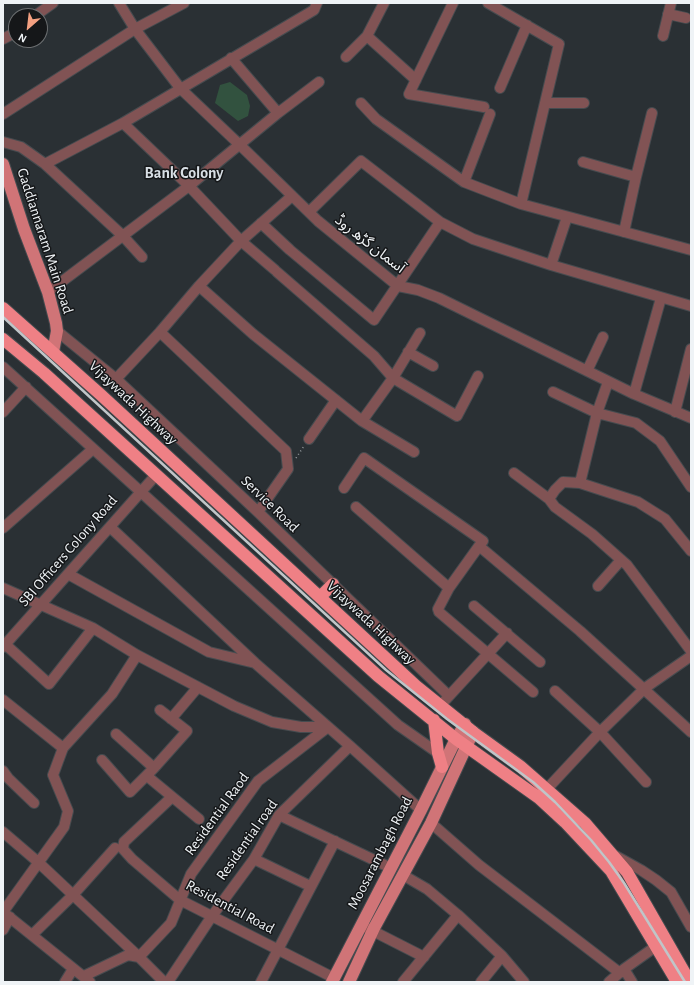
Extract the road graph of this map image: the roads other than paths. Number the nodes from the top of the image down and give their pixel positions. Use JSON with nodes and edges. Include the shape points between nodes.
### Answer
{"nodes":[{"id":1,"x":119,"y":3,"type":"edge"},
{"id":2,"x":317,"y":3,"type":"edge"},
{"id":3,"x":384,"y":3,"type":"edge"},
{"id":4,"x":452,"y":3,"type":"edge"},
{"id":5,"x":488,"y":3,"type":"edge"},
{"id":6,"x":670,"y":3,"type":"edge"},
{"id":7,"x":178,"y":5,"type":"edge"},
{"id":8,"x":668,"y":14,"type":"junction"},
{"id":9,"x":686,"y":18,"type":"dead end"},
{"id":10,"x":527,"y":25,"type":"junction"},
{"id":11,"x":135,"y":29,"type":"junction"},
{"id":12,"x":367,"y":36,"type":"junction"},
{"id":13,"x":662,"y":36,"type":"dead end"},
{"id":14,"x":346,"y":57,"type":"dead end"},
{"id":15,"x":231,"y":58,"type":"junction"},
{"id":16,"x":416,"y":80,"type":"junction"},
{"id":17,"x":319,"y":82,"type":"dead end"},
{"id":18,"x":180,"y":88,"type":"junction"},
{"id":19,"x":500,"y":88,"type":"dead end"},
{"id":20,"x":361,"y":103,"type":"dead end"},
{"id":21,"x":545,"y":103,"type":"junction"},
{"id":22,"x":584,"y":103,"type":"dead end"},
{"id":23,"x":278,"y":113,"type":"junction"},
{"id":24,"x":652,"y":113,"type":"dead end"},
{"id":25,"x":3,"y":114,"type":"edge"},
{"id":26,"x":123,"y":123,"type":"junction"},
{"id":27,"x":3,"y":142,"type":"edge"},
{"id":28,"x":240,"y":145,"type":"junction"},
{"id":29,"x":583,"y":162,"type":"dead end"},
{"id":30,"x":3,"y":164,"type":"edge"},
{"id":31,"x":45,"y":164,"type":"junction"},
{"id":32,"x":636,"y":176,"type":"junction"},
{"id":33,"x":464,"y":182,"type":"junction"},
{"id":34,"x":189,"y":186,"type":"junction"},
{"id":35,"x":292,"y":196,"type":"junction"},
{"id":36,"x":521,"y":204,"type":"junction"},
{"id":37,"x":309,"y":212,"type":"junction"},
{"id":38,"x":566,"y":217,"type":"junction"},
{"id":39,"x":440,"y":222,"type":"junction"},
{"id":40,"x":261,"y":223,"type":"junction"},
{"id":41,"x":624,"y":232,"type":"junction"},
{"id":42,"x":123,"y":236,"type":"junction"},
{"id":43,"x":241,"y":241,"type":"junction"},
{"id":44,"x":691,"y":250,"type":"edge"},
{"id":45,"x":142,"y":257,"type":"dead end"},
{"id":46,"x":552,"y":265,"type":"junction"},
{"id":47,"x":199,"y":286,"type":"junction"},
{"id":48,"x":398,"y":286,"type":"junction"},
{"id":49,"x":48,"y":292,"type":"junction"},
{"id":50,"x":660,"y":298,"type":"junction"},
{"id":51,"x":691,"y":306,"type":"edge"},
{"id":52,"x":3,"y":308,"type":"edge"},
{"id":53,"x":57,"y":331,"type":"junction"},
{"id":54,"x":160,"y":332,"type":"junction"},
{"id":55,"x":420,"y":333,"type":"dead end"},
{"id":56,"x":603,"y":337,"type":"dead end"},
{"id":57,"x":3,"y":339,"type":"edge"},
{"id":58,"x":691,"y":349,"type":"edge"},
{"id":59,"x":53,"y":352,"type":"junction"},
{"id":60,"x":408,"y":352,"type":"junction"},
{"id":61,"x":433,"y":366,"type":"dead end"},
{"id":62,"x":3,"y":367,"type":"edge"},
{"id":63,"x":587,"y":371,"type":"junction"},
{"id":64,"x":478,"y":376,"type":"dead end"},
{"id":65,"x":393,"y":378,"type":"junction"},
{"id":66,"x":116,"y":379,"type":"junction"},
{"id":67,"x":608,"y":382,"type":"junction"},
{"id":68,"x":26,"y":387,"type":"junction"},
{"id":69,"x":553,"y":392,"type":"dead end"},
{"id":70,"x":634,"y":394,"type":"junction"},
{"id":71,"x":336,"y":400,"type":"junction"},
{"id":72,"x":3,"y":412,"type":"edge"},
{"id":73,"x":675,"y":412,"type":"junction"},
{"id":74,"x":597,"y":413,"type":"junction"},
{"id":75,"x":691,"y":418,"type":"edge"},
{"id":76,"x":362,"y":421,"type":"junction"},
{"id":77,"x":309,"y":439,"type":"road end"},
{"id":78,"x":93,"y":449,"type":"junction"},
{"id":79,"x":414,"y":452,"type":"dead end"},
{"id":80,"x":514,"y":473,"type":"dead end"},
{"id":81,"x":156,"y":475,"type":"junction"},
{"id":82,"x":580,"y":483,"type":"junction"},
{"id":83,"x":691,"y":486,"type":"edge"},
{"id":84,"x":344,"y":488,"type":"dead end"},
{"id":85,"x":141,"y":492,"type":"junction"},
{"id":86,"x":549,"y":499,"type":"junction"},
{"id":87,"x":356,"y":508,"type":"dead end"},
{"id":88,"x":258,"y":512,"type":"junction"},
{"id":89,"x":233,"y":517,"type":"junction"},
{"id":90,"x":110,"y":527,"type":"junction"},
{"id":91,"x":3,"y":528,"type":"edge"},
{"id":92,"x":215,"y":529,"type":"junction"},
{"id":93,"x":479,"y":546,"type":"junction"},
{"id":94,"x":691,"y":551,"type":"edge"},
{"id":95,"x":621,"y":560,"type":"junction"},
{"id":96,"x":68,"y":574,"type":"junction"},
{"id":97,"x":333,"y":584,"type":"junction"},
{"id":98,"x":598,"y":586,"type":"dead end"},
{"id":99,"x":3,"y":588,"type":"edge"},
{"id":100,"x":449,"y":588,"type":"junction"},
{"id":101,"x":320,"y":597,"type":"junction"},
{"id":102,"x":41,"y":605,"type":"junction"},
{"id":103,"x":474,"y":606,"type":"dead end"},
{"id":104,"x":93,"y":628,"type":"junction"},
{"id":105,"x":507,"y":633,"type":"junction"},
{"id":106,"x":4,"y":646,"type":"edge"},
{"id":107,"x":691,"y":651,"type":"edge"},
{"id":108,"x":488,"y":653,"type":"junction"},
{"id":109,"x":136,"y":656,"type":"junction"},
{"id":110,"x":691,"y":656,"type":"edge"},
{"id":111,"x":540,"y":662,"type":"dead end"},
{"id":112,"x":255,"y":663,"type":"junction"},
{"id":113,"x":198,"y":686,"type":"junction"},
{"id":114,"x":645,"y":688,"type":"junction"},
{"id":115,"x":555,"y":691,"type":"dead end"},
{"id":116,"x":533,"y":692,"type":"dead end"},
{"id":117,"x":449,"y":696,"type":"junction"},
{"id":118,"x":3,"y":700,"type":"edge"},
{"id":119,"x":441,"y":706,"type":"junction"},
{"id":120,"x":160,"y":710,"type":"dead end"},
{"id":121,"x":171,"y":718,"type":"junction"},
{"id":122,"x":434,"y":720,"type":"junction"},
{"id":123,"x":328,"y":727,"type":"junction"},
{"id":124,"x":469,"y":728,"type":"junction"},
{"id":125,"x":600,"y":732,"type":"junction"},
{"id":126,"x":691,"y":732,"type":"edge"},
{"id":127,"x":116,"y":734,"type":"dead end"},
{"id":128,"x":456,"y":739,"type":"junction"},
{"id":129,"x":350,"y":746,"type":"junction"},
{"id":130,"x":467,"y":746,"type":"junction"},
{"id":131,"x":63,"y":748,"type":"junction"},
{"id":132,"x":438,"y":752,"type":"junction"},
{"id":133,"x":102,"y":760,"type":"dead end"},
{"id":134,"x":442,"y":767,"type":"junction"},
{"id":135,"x":154,"y":768,"type":"junction"},
{"id":136,"x":3,"y":771,"type":"edge"},
{"id":137,"x":147,"y":776,"type":"junction"},
{"id":138,"x":646,"y":782,"type":"dead end"},
{"id":139,"x":546,"y":790,"type":"junction"},
{"id":140,"x":172,"y":797,"type":"junction"},
{"id":141,"x":34,"y":804,"type":"dead end"},
{"id":142,"x":421,"y":810,"type":"junction"},
{"id":143,"x":280,"y":816,"type":"junction"},
{"id":144,"x":199,"y":819,"type":"dead end"},
{"id":145,"x":431,"y":823,"type":"junction"},
{"id":146,"x":3,"y":832,"type":"edge"},
{"id":147,"x":335,"y":841,"type":"junction"},
{"id":148,"x":115,"y":848,"type":"dead end"},
{"id":149,"x":612,"y":854,"type":"junction"},
{"id":150,"x":254,"y":858,"type":"junction"},
{"id":151,"x":38,"y":862,"type":"junction"},
{"id":152,"x":391,"y":868,"type":"junction"},
{"id":153,"x":403,"y":875,"type":"junction"},
{"id":154,"x":310,"y":886,"type":"junction"},
{"id":155,"x":73,"y":895,"type":"junction"},
{"id":156,"x":180,"y":900,"type":"junction"},
{"id":157,"x":5,"y":914,"type":"edge"},
{"id":158,"x":458,"y":915,"type":"junction"},
{"id":159,"x":212,"y":916,"type":"junction"},
{"id":160,"x":361,"y":925,"type":"junction"},
{"id":161,"x":691,"y":927,"type":"edge"},
{"id":162,"x":3,"y":930,"type":"edge"},
{"id":163,"x":373,"y":930,"type":"junction"},
{"id":164,"x":32,"y":935,"type":"junction"},
{"id":165,"x":655,"y":947,"type":"junction"},
{"id":166,"x":278,"y":950,"type":"junction"},
{"id":167,"x":502,"y":956,"type":"junction"},
{"id":168,"x":139,"y":957,"type":"junction"},
{"id":169,"x":424,"y":957,"type":"junction"},
{"id":170,"x":73,"y":969,"type":"junction"},
{"id":171,"x":622,"y":971,"type":"junction"},
{"id":172,"x":87,"y":979,"type":"edge"},
{"id":173,"x":333,"y":980,"type":"edge"},
{"id":174,"x":65,"y":982,"type":"edge"},
{"id":175,"x":164,"y":982,"type":"edge"},
{"id":176,"x":168,"y":982,"type":"edge"},
{"id":177,"x":261,"y":982,"type":"edge"},
{"id":178,"x":349,"y":982,"type":"edge"},
{"id":179,"x":403,"y":982,"type":"edge"},
{"id":180,"x":481,"y":982,"type":"edge"},
{"id":181,"x":524,"y":982,"type":"edge"},
{"id":182,"x":609,"y":982,"type":"edge"},
{"id":183,"x":632,"y":982,"type":"edge"},
{"id":184,"x":677,"y":982,"type":"edge"},
{"id":185,"x":690,"y":982,"type":"edge"}],
"edges":[{"from":1,"to":11,"type":"street","name":"آسمان گڑھ روڈ"},
{"from":2,"to":15,"type":"street","via":[[314,10]]},
{"from":3,"to":12,"type":"street"},
{"from":4,"to":16,"type":"street"},
{"from":5,"to":10,"type":"street"},
{"from":6,"to":8,"type":"street"},
{"from":7,"to":11,"type":"street"},
{"from":8,"to":9,"type":"street"},
{"from":8,"to":13,"type":"street"},
{"from":10,"to":19,"type":"street"},
{"from":10,"to":21,"type":"street","via":[[559,44]]},
{"from":11,"to":18,"type":"street","name":"آسمان گڑھ روڈ"},
{"from":11,"to":25,"type":"street"},
{"from":12,"to":14,"type":"street"},
{"from":12,"to":16,"type":"street"},
{"from":15,"to":18,"type":"street"},
{"from":15,"to":23,"type":"street"},
{"from":16,"to":33,"type":"street","via":[[409,94],[487,111]]},
{"from":17,"to":23,"type":"street"},
{"from":18,"to":26,"type":"street"},
{"from":18,"to":28,"type":"street","name":"آسمان گڑھ روڈ"},
{"from":20,"to":33,"type":"street","via":[[376,119]]},
{"from":21,"to":22,"type":"street"},
{"from":21,"to":36,"type":"street"},
{"from":23,"to":28,"type":"street"},
{"from":24,"to":32,"type":"street"},
{"from":26,"to":31,"type":"street"},
{"from":26,"to":34,"type":"street"},
{"from":27,"to":31,"type":"street","via":[[21,147]]},
{"from":28,"to":34,"type":"street"},
{"from":28,"to":35,"type":"street","name":"آسمان گڑھ روڈ"},
{"from":29,"to":32,"type":"street"},
{"from":30,"to":49,"type":"main road","name":"Gaddiannaram Main Road"},
{"from":31,"to":42,"type":"street"},
{"from":32,"to":41,"type":"street"},
{"from":33,"to":36,"type":"street"},
{"from":34,"to":42,"type":"street"},
{"from":34,"to":43,"type":"street"},
{"from":35,"to":37,"type":"street","name":"آسمان گڑھ روڈ"},
{"from":35,"to":40,"type":"street"},
{"from":36,"to":38,"type":"street"},
{"from":37,"to":39,"type":"street","via":[[361,162]]},
{"from":37,"to":48,"type":"street","name":"آسمان گڑھ روڈ"},
{"from":38,"to":41,"type":"street"},
{"from":38,"to":46,"type":"street"},
{"from":39,"to":46,"type":"street","via":[[473,239]]},
{"from":39,"to":48,"type":"street"},
{"from":40,"to":43,"type":"street"},
{"from":40,"to":48,"type":"street","via":[[374,320]]},
{"from":41,"to":44,"type":"street"},
{"from":42,"to":45,"type":"street"},
{"from":42,"to":49,"type":"street"},
{"from":43,"to":47,"type":"street"},
{"from":43,"to":65,"type":"street","via":[[374,356]]},
{"from":46,"to":50,"type":"street"},
{"from":47,"to":54,"type":"street"},
{"from":47,"to":71,"type":"street","via":[[253,334]]},
{"from":48,"to":63,"type":"street","name":"آسمان گڑھ روڈ","via":[[439,298]]},
{"from":49,"to":53,"type":"main road","name":"Gaddiannaram Main Road"},
{"from":50,"to":51,"type":"street"},
{"from":50,"to":70,"type":"street"},
{"from":52,"to":59,"type":"highway","name":"Vijaywada Highway"},
{"from":53,"to":59,"type":"main road","name":"Gaddiannaram Main Road"},
{"from":53,"to":66,"type":"street","name":"Service Road"},
{"from":54,"to":66,"type":"street"},
{"from":54,"to":88,"type":"street","via":[[282,447],[287,455],[288,469]]},
{"from":55,"to":60,"type":"street"},
{"from":56,"to":63,"type":"street"},
{"from":57,"to":81,"type":"highway"},
{"from":58,"to":73,"type":"street"},
{"from":59,"to":89,"type":"highway","name":"Vijaywada Highway"},
{"from":60,"to":61,"type":"street"},
{"from":60,"to":65,"type":"street"},
{"from":62,"to":68,"type":"street"},
{"from":63,"to":67,"type":"street","name":"آسمان گڑھ روڈ"},
{"from":64,"to":65,"type":"street","via":[[457,416]]},
{"from":65,"to":76,"type":"street"},
{"from":66,"to":88,"type":"street","name":"Service Road"},
{"from":67,"to":70,"type":"street","name":"آسمان گڑھ روڈ"},
{"from":67,"to":74,"type":"street"},
{"from":68,"to":72,"type":"street"},
{"from":68,"to":78,"type":"street"},
{"from":69,"to":74,"type":"street"},
{"from":70,"to":73,"type":"street","name":"آسمان گڑھ روڈ"},
{"from":71,"to":76,"type":"street"},
{"from":71,"to":77,"type":"street"},
{"from":73,"to":75,"type":"street","name":"آسمان گڑھ روڈ"},
{"from":74,"to":82,"type":"street"},
{"from":74,"to":83,"type":"street","via":[[636,424],[660,441]]},
{"from":76,"to":79,"type":"street"},
{"from":78,"to":85,"type":"street"},
{"from":78,"to":91,"type":"street"},
{"from":80,"to":86,"type":"street"},
{"from":81,"to":85,"type":"street","name":"SBI Officers Colony Road"},
{"from":81,"to":92,"type":"highway"},
{"from":82,"to":86,"type":"street","via":[[563,482]]},
{"from":82,"to":94,"type":"street","via":[[638,502],[666,519]]},
{"from":84,"to":93,"type":"street","via":[[364,458],[483,541]]},
{"from":85,"to":90,"type":"street","name":"SBI Officers Colony Road"},
{"from":85,"to":132,"type":"street","via":[[398,725]]},
{"from":86,"to":95,"type":"street","via":[[555,507],[592,534]]},
{"from":87,"to":100,"type":"street"},
{"from":88,"to":97,"type":"street","name":"Service Road"},
{"from":89,"to":92,"type":"highway"},
{"from":89,"to":101,"type":"highway","name":"Vijaywada Highway"},
{"from":90,"to":96,"type":"street","name":"SBI Officers Colony Road"},
{"from":90,"to":112,"type":"street"},
{"from":92,"to":122,"type":"highway","via":[[378,676]]},
{"from":93,"to":100,"type":"street"},
{"from":93,"to":114,"type":"street"},
{"from":95,"to":98,"type":"street"},
{"from":95,"to":107,"type":"street"},
{"from":96,"to":102,"type":"street","name":"SBI Officers Colony Road"},
{"from":96,"to":112,"type":"street","via":[[209,652]]},
{"from":97,"to":101,"type":"highway"},
{"from":97,"to":117,"type":"street","name":"Service Road"},
{"from":99,"to":102,"type":"street"},
{"from":100,"to":108,"type":"street","via":[[438,607],[439,612]]},
{"from":101,"to":119,"type":"highway","name":"Vijaywada Highway"},
{"from":102,"to":104,"type":"street"},
{"from":102,"to":106,"type":"street","name":"SBI Officers Colony Road"},
{"from":103,"to":105,"type":"street"},
{"from":104,"to":106,"type":"street","via":[[49,684]]},
{"from":104,"to":109,"type":"street"},
{"from":105,"to":108,"type":"street"},
{"from":105,"to":111,"type":"street"},
{"from":108,"to":116,"type":"street"},
{"from":108,"to":117,"type":"street"},
{"from":109,"to":113,"type":"street"},
{"from":109,"to":131,"type":"street","via":[[112,694]]},
{"from":110,"to":114,"type":"street"},
{"from":112,"to":123,"type":"street"},
{"from":113,"to":121,"type":"street"},
{"from":113,"to":123,"type":"street","via":[[234,706],[272,722],[300,727]]},
{"from":114,"to":125,"type":"street"},
{"from":114,"to":126,"type":"street"},
{"from":115,"to":125,"type":"street"},
{"from":117,"to":119,"type":"street"},
{"from":118,"to":131,"type":"street"},
{"from":119,"to":124,"type":"highway","name":"Vijaywada Highway"},
{"from":120,"to":121,"type":"street"},
{"from":121,"to":135,"type":"street","via":[[187,731]]},
{"from":122,"to":128,"type":"highway"},
{"from":122,"to":132,"type":"highway"},
{"from":123,"to":129,"type":"street"},
{"from":123,"to":156,"type":"street","name":"Residential Raod","via":[[258,781],[191,874]]},
{"from":124,"to":128,"type":"main road","name":"Moosarambagh Road"},
{"from":124,"to":130,"type":"main road","name":"Moosarambagh Road"},
{"from":124,"to":139,"type":"highway","name":"Vijaywada Highway","via":[[520,766]]},
{"from":125,"to":138,"type":"street"},
{"from":125,"to":139,"type":"street"},
{"from":127,"to":135,"type":"street"},
{"from":128,"to":130,"type":"highway"},
{"from":128,"to":134,"type":"main road","name":"Moosarambagh Road"},
{"from":129,"to":142,"type":"street"},
{"from":129,"to":143,"type":"street","name":"Residential road"},
{"from":130,"to":145,"type":"main road","name":"Moosarambagh Road"},
{"from":130,"to":165,"type":"highway","via":[[539,798],[570,827],[611,871]]},
{"from":131,"to":151,"type":"street","via":[[53,775],[68,811],[64,828]]},
{"from":132,"to":134,"type":"highway"},
{"from":133,"to":137,"type":"street","via":[[130,792]]},
{"from":134,"to":142,"type":"main road","name":"Moosarambagh Road"},
{"from":135,"to":137,"type":"street"},
{"from":136,"to":141,"type":"street"},
{"from":137,"to":140,"type":"street"},
{"from":139,"to":149,"type":"highway","name":"Vijaywada Highway","via":[[585,823]]},
{"from":140,"to":144,"type":"street"},
{"from":140,"to":156,"type":"street","name":"Residential Road","via":[[124,842],[123,849]]},
{"from":142,"to":152,"type":"main road","name":"Moosarambagh Road"},
{"from":143,"to":147,"type":"street","name":"Residential Road"},
{"from":143,"to":150,"type":"street","name":"Residential road"},
{"from":145,"to":153,"type":"main road","name":"Moosarambagh Road"},
{"from":145,"to":171,"type":"street","via":[[479,865]]},
{"from":146,"to":151,"type":"street"},
{"from":147,"to":152,"type":"street","name":"Residential Road"},
{"from":147,"to":154,"type":"street"},
{"from":148,"to":155,"type":"street"},
{"from":149,"to":161,"type":"street","via":[[641,870],[671,892]]},
{"from":149,"to":185,"type":"highway","name":"Vijaywada Highway","via":[[638,890]]},
{"from":150,"to":154,"type":"street"},
{"from":150,"to":159,"type":"street","name":"Residential road"},
{"from":151,"to":155,"type":"street"},
{"from":151,"to":157,"type":"street"},
{"from":152,"to":160,"type":"main road","name":"Moosarambagh Road"},
{"from":153,"to":158,"type":"street","via":[[427,889]]},
{"from":153,"to":163,"type":"main road","name":"Moosarambagh Road"},
{"from":154,"to":166,"type":"street"},
{"from":155,"to":164,"type":"street"},
{"from":155,"to":168,"type":"street"},
{"from":156,"to":159,"type":"street","name":"Residential Road"},
{"from":156,"to":168,"type":"street","name":"Residential Raod","via":[[170,923]]},
{"from":157,"to":162,"type":"street"},
{"from":157,"to":164,"type":"street"},
{"from":158,"to":167,"type":"street"},
{"from":158,"to":169,"type":"street"},
{"from":159,"to":166,"type":"street","name":"Residential Road"},
{"from":159,"to":176,"type":"street","name":"Residential road"},
{"from":160,"to":163,"type":"street"},
{"from":160,"to":173,"type":"main road","name":"Moosarambagh Road"},
{"from":163,"to":169,"type":"street"},
{"from":163,"to":178,"type":"main road","name":"Moosarambagh Road"},
{"from":164,"to":170,"type":"street"},
{"from":165,"to":171,"type":"street"},
{"from":165,"to":184,"type":"highway"},
{"from":166,"to":173,"type":"street","name":"Residential Road"},
{"from":166,"to":177,"type":"street"},
{"from":167,"to":180,"type":"street"},
{"from":167,"to":181,"type":"street"},
{"from":168,"to":172,"type":"street","via":[[128,955]]},
{"from":168,"to":175,"type":"street"},
{"from":169,"to":179,"type":"street"},
{"from":170,"to":172,"type":"street"},
{"from":170,"to":174,"type":"street"},
{"from":171,"to":182,"type":"street"},
{"from":171,"to":183,"type":"street"}]}
